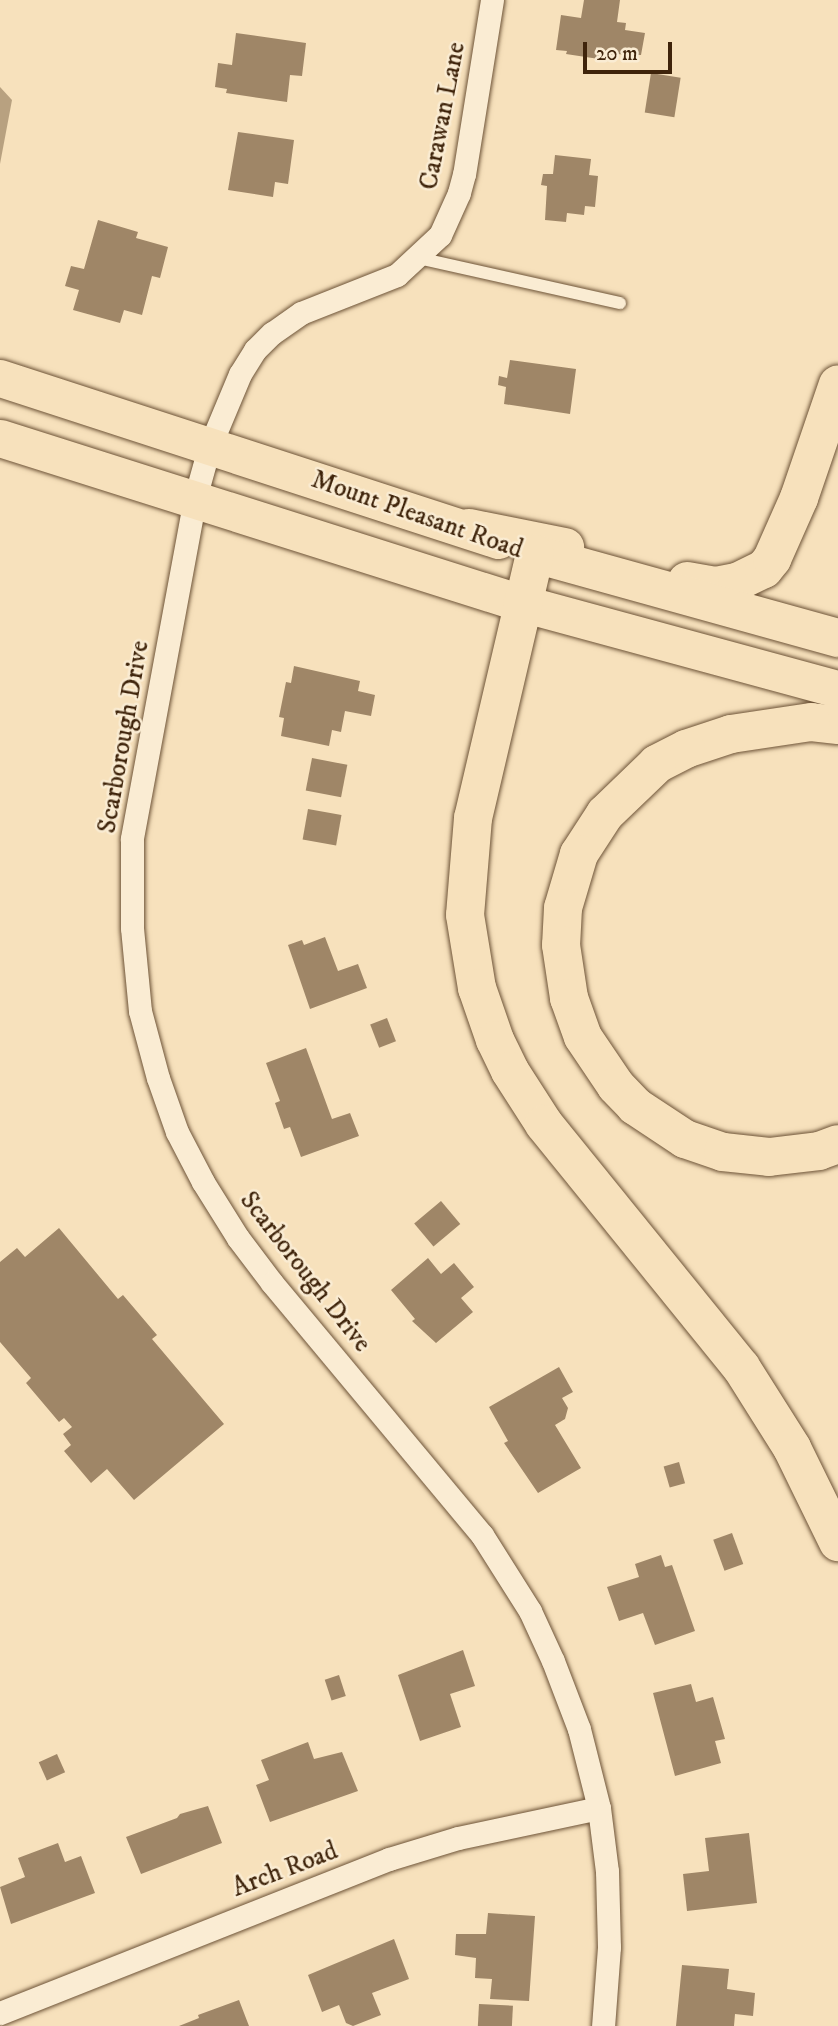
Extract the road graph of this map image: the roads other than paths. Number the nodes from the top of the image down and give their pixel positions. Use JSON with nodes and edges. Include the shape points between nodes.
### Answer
{"nodes":[{"id":1,"x":492,"y":0,"type":"edge"},
{"id":2,"x":418,"y":258,"type":"junction"},
{"id":3,"x":620,"y":303,"type":"dead end"},
{"id":4,"x":0,"y":378,"type":"edge"},
{"id":5,"x":838,"y":384,"type":"edge"},
{"id":6,"x":0,"y":438,"type":"edge"},
{"id":7,"x":209,"y":448,"type":"junction"},
{"id":8,"x":195,"y":498,"type":"junction"},
{"id":9,"x":469,"y":528,"type":"junction"},
{"id":10,"x":535,"y":554,"type":"junction"},
{"id":11,"x":521,"y":603,"type":"junction"},
{"id":12,"x":838,"y":638,"type":"edge"},
{"id":13,"x":838,"y":689,"type":"edge"},
{"id":14,"x":838,"y":725,"type":"edge"},
{"id":15,"x":838,"y":1144,"type":"edge"},
{"id":16,"x":838,"y":1542,"type":"edge"},
{"id":17,"x":599,"y":1808,"type":"junction"},
{"id":18,"x":6,"y":2016,"type":"edge"},
{"id":19,"x":603,"y":2026,"type":"edge"}],
"edges":[{"from":1,"to":2,"type":"street","name":"Carawan Lane","via":[[459,193],[440,235]]},
{"from":2,"to":3,"type":"lane"},
{"from":2,"to":7,"type":"street","name":"Carawan Lane","via":[[397,275],[301,313],[272,333],[240,374]]},
{"from":4,"to":7,"type":"main road","name":"Mount Pleasant Road"},
{"from":5,"to":9,"type":"highway","via":[[799,498],[772,559],[764,569],[737,582],[716,586],[679,580],[567,547]]},
{"from":6,"to":8,"type":"main road","name":"Mount Pleasant Road"},
{"from":7,"to":8,"type":"street","name":"Carawan Lane"},
{"from":7,"to":9,"type":"main road","name":"Mount Pleasant Road"},
{"from":8,"to":11,"type":"main road","name":"Mount Pleasant Road"},
{"from":8,"to":17,"type":"street","name":"Scarborough Drive","via":[[132,839],[132,928],[139,997],[158,1078],[177,1132],[238,1238],[482,1535],[530,1611],[579,1729]]},
{"from":9,"to":10,"type":"main road","name":"Mount Pleasant Road"},
{"from":10,"to":11,"type":"highway"},
{"from":10,"to":12,"type":"highway","name":"Mount Pleasant Road"},
{"from":11,"to":13,"type":"main road","name":"Mount Pleasant Road"},
{"from":11,"to":16,"type":"highway","via":[[468,847],[465,915],[477,988],[505,1060],[544,1124],[741,1367],[792,1448]]},
{"from":14,"to":15,"type":"highway","via":[[811,722],[731,734],[686,748],[657,764],[605,814],[579,854],[563,908],[561,945],[569,998],[583,1037],[635,1106],[685,1139],[723,1152],[769,1157]]},
{"from":17,"to":18,"type":"street","name":"Arch Road","via":[[457,1838],[389,1859]]},
{"from":17,"to":19,"type":"street","name":"Scarborough Drive","via":[[610,1947]]}]}
